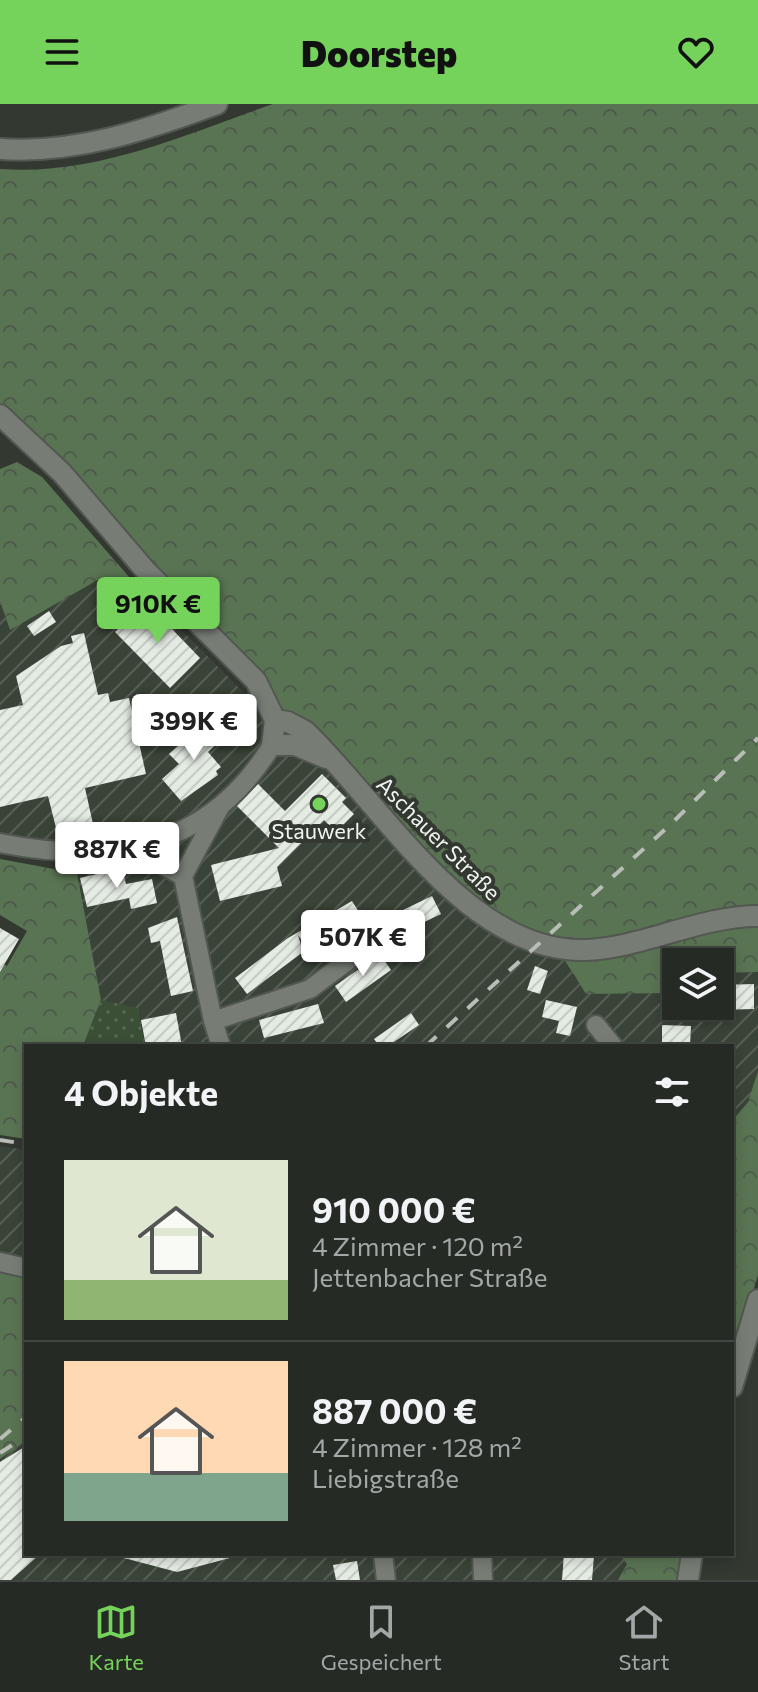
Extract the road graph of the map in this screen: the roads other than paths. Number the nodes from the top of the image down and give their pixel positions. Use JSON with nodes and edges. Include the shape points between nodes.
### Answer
{"nodes":[{"id":1,"x":217,"y":104,"type":"edge"},
{"id":2,"x":0,"y":149,"type":"edge"},
{"id":3,"x":0,"y":415,"type":"edge"},
{"id":4,"x":275,"y":720,"type":"junction"},
{"id":5,"x":272,"y":745,"type":"junction"},
{"id":6,"x":330,"y":760,"type":"junction"},
{"id":7,"x":224,"y":800,"type":"junction"},
{"id":8,"x":0,"y":843,"type":"edge"},
{"id":9,"x":150,"y":845,"type":"junction"},
{"id":10,"x":183,"y":876,"type":"junction"},
{"id":11,"x":758,"y":916,"type":"edge"},
{"id":12,"x":366,"y":947,"type":"dead end"},
{"id":13,"x":213,"y":1021,"type":"junction"},
{"id":14,"x":596,"y":1025,"type":"dead end"},
{"id":15,"x":220,"y":1044,"type":"edge"},
{"id":16,"x":611,"y":1044,"type":"edge"},
{"id":17,"x":0,"y":1262,"type":"edge"},
{"id":18,"x":24,"y":1268,"type":"edge"},
{"id":19,"x":758,"y":1300,"type":"edge"},
{"id":20,"x":734,"y":1380,"type":"edge"},
{"id":21,"x":383,"y":1556,"type":"edge"},
{"id":22,"x":482,"y":1556,"type":"edge"},
{"id":23,"x":692,"y":1556,"type":"edge"},
{"id":24,"x":386,"y":1580,"type":"edge"},
{"id":25,"x":483,"y":1580,"type":"edge"},
{"id":26,"x":688,"y":1580,"type":"edge"}],
"edges":[{"from":1,"to":2,"type":"street","via":[[95,142]]},
{"from":3,"to":4,"type":"street","via":[[62,473],[146,571],[256,681]]},
{"from":4,"to":5,"type":"street"},
{"from":4,"to":6,"type":"street","name":"Aschauer Straße","via":[[305,731]]},
{"from":5,"to":6,"type":"street","name":"Aschauer Straße","via":[[295,745]]},
{"from":5,"to":7,"type":"street","via":[[261,764]]},
{"from":6,"to":11,"type":"street","name":"Aschauer Straße","via":[[467,905],[527,939],[567,949],[601,948]]},
{"from":7,"to":9,"type":"street","via":[[200,820]]},
{"from":7,"to":10,"type":"street"},
{"from":8,"to":9,"type":"street","via":[[87,854]]},
{"from":9,"to":10,"type":"street","via":[[164,866]]},
{"from":10,"to":13,"type":"street"},
{"from":12,"to":13,"type":"street","via":[[310,989]]},
{"from":13,"to":15,"type":"street"},
{"from":14,"to":16,"type":"street"},
{"from":17,"to":18,"type":"street"},
{"from":19,"to":20,"type":"street"},
{"from":21,"to":24,"type":"street"},
{"from":22,"to":25,"type":"street"},
{"from":23,"to":26,"type":"street"}]}
